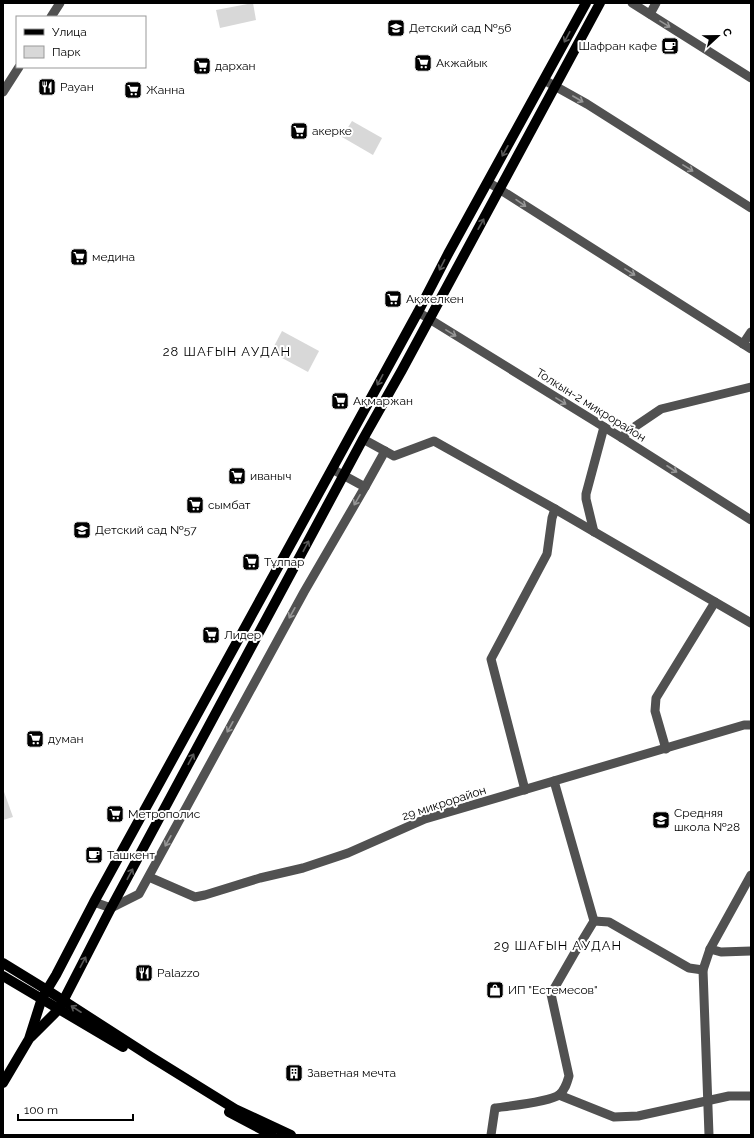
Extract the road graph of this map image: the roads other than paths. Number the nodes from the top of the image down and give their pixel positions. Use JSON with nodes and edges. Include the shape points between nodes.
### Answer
{"nodes":[{"id":1,"x":60,"y":3,"type":"edge"},
{"id":2,"x":586,"y":3,"type":"edge"},
{"id":3,"x":600,"y":3,"type":"edge"},
{"id":4,"x":632,"y":3,"type":"edge"},
{"id":5,"x":656,"y":3,"type":"edge"},
{"id":6,"x":650,"y":14,"type":"junction"},
{"id":7,"x":52,"y":16,"type":"edge"},
{"id":8,"x":18,"y":68,"type":"edge"},
{"id":9,"x":751,"y":78,"type":"edge"},
{"id":10,"x":544,"y":80,"type":"junction"},
{"id":11,"x":556,"y":86,"type":"junction"},
{"id":12,"x":3,"y":92,"type":"edge"},
{"id":13,"x":488,"y":182,"type":"junction"},
{"id":14,"x":500,"y":189,"type":"junction"},
{"id":15,"x":751,"y":208,"type":"edge"},
{"id":16,"x":418,"y":312,"type":"junction"},
{"id":17,"x":429,"y":319,"type":"junction"},
{"id":18,"x":751,"y":332,"type":"edge"},
{"id":19,"x":747,"y":346,"type":"edge"},
{"id":20,"x":751,"y":387,"type":"edge"},
{"id":21,"x":604,"y":427,"type":"junction"},
{"id":22,"x":622,"y":438,"type":"junction"},
{"id":23,"x":363,"y":439,"type":"junction"},
{"id":24,"x":385,"y":451,"type":"junction"},
{"id":25,"x":332,"y":470,"type":"junction"},
{"id":26,"x":344,"y":476,"type":"junction"},
{"id":27,"x":365,"y":487,"type":"junction"},
{"id":28,"x":555,"y":509,"type":"junction"},
{"id":29,"x":751,"y":520,"type":"edge"},
{"id":30,"x":594,"y":532,"type":"junction"},
{"id":31,"x":715,"y":602,"type":"junction"},
{"id":32,"x":751,"y":623,"type":"edge"},
{"id":33,"x":751,"y":725,"type":"edge"},
{"id":34,"x":666,"y":749,"type":"junction"},
{"id":35,"x":554,"y":781,"type":"junction"},
{"id":36,"x":526,"y":790,"type":"junction"},
{"id":37,"x":751,"y":875,"type":"edge"},
{"id":38,"x":149,"y":877,"type":"junction"},
{"id":39,"x":94,"y":902,"type":"junction"},
{"id":40,"x":111,"y":908,"type":"junction"},
{"id":41,"x":594,"y":922,"type":"junction"},
{"id":42,"x":710,"y":949,"type":"junction"},
{"id":43,"x":751,"y":951,"type":"edge"},
{"id":44,"x":3,"y":963,"type":"edge"},
{"id":45,"x":702,"y":970,"type":"junction"},
{"id":46,"x":3,"y":976,"type":"edge"},
{"id":47,"x":44,"y":994,"type":"junction"},
{"id":48,"x":61,"y":1005,"type":"junction"},
{"id":49,"x":29,"y":1039,"type":"junction"},
{"id":50,"x":3,"y":1083,"type":"edge"},
{"id":51,"x":207,"y":1095,"type":"junction"},
{"id":52,"x":559,"y":1095,"type":"junction"},
{"id":53,"x":751,"y":1096,"type":"edge"},
{"id":54,"x":708,"y":1100,"type":"junction"},
{"id":55,"x":272,"y":1135,"type":"edge"},
{"id":56,"x":291,"y":1135,"type":"edge"},
{"id":57,"x":491,"y":1135,"type":"edge"},
{"id":58,"x":710,"y":1135,"type":"edge"}],
"edges":[{"from":1,"to":7,"type":"street"},
{"from":2,"to":10,"type":"main road","one_way":true},
{"from":3,"to":11,"type":"main road"},
{"from":4,"to":6,"type":"street"},
{"from":5,"to":6,"type":"street"},
{"from":6,"to":9,"type":"street","one_way":true},
{"from":8,"to":12,"type":"street"},
{"from":10,"to":11,"type":"street"},
{"from":10,"to":13,"type":"main road","one_way":true},
{"from":11,"to":14,"type":"main road"},
{"from":11,"to":15,"type":"street","one_way":true},
{"from":13,"to":14,"type":"street"},
{"from":13,"to":16,"type":"main road","one_way":true},
{"from":17,"to":14,"type":"main road","one_way":true},
{"from":14,"to":19,"type":"street","one_way":true},
{"from":16,"to":17,"type":"street","name":"Толкын-2 микрорайон"},
{"from":16,"to":25,"type":"main road","one_way":true},
{"from":17,"to":21,"type":"street","name":"Толкын-2 микрорайон","one_way":true},
{"from":17,"to":23,"type":"main road"},
{"from":18,"to":19,"type":"street"},
{"from":20,"to":22,"type":"street","via":[[661,409]]},
{"from":21,"to":22,"type":"street","name":"Толкын-2 микрорайон"},
{"from":21,"to":30,"type":"street","via":[[586,494]]},
{"from":22,"to":29,"type":"street","name":"Толкын-2 микрорайон","one_way":true},
{"from":23,"to":24,"type":"street"},
{"from":23,"to":26,"type":"main road"},
{"from":24,"to":27,"type":"street"},
{"from":24,"to":28,"type":"street","via":[[394,456],[434,441]]},
{"from":25,"to":26,"type":"street"},
{"from":25,"to":39,"type":"main road"},
{"from":26,"to":27,"type":"street"},
{"from":40,"to":26,"type":"main road","one_way":true},
{"from":27,"to":38,"type":"street","one_way":true,"via":[[304,592]]},
{"from":28,"to":30,"type":"street"},
{"from":28,"to":36,"type":"street","via":[[547,554],[491,659]]},
{"from":30,"to":31,"type":"street"},
{"from":31,"to":32,"type":"street"},
{"from":31,"to":34,"type":"street","via":[[656,698],[655,711]]},
{"from":33,"to":34,"type":"street","name":"29 микрорайон"},
{"from":34,"to":35,"type":"street","name":"29 микрорайон"},
{"from":35,"to":36,"type":"street","name":"29 микрорайон"},
{"from":35,"to":41,"type":"street"},
{"from":36,"to":38,"type":"street","name":"29 микрорайон","via":[[425,820],[348,853],[303,868],[204,895],[195,897]]},
{"from":37,"to":42,"type":"street"},
{"from":38,"to":40,"type":"street","via":[[139,894]]},
{"from":39,"to":40,"type":"street"},
{"from":39,"to":47,"type":"main road"},
{"from":48,"to":40,"type":"main road","one_way":true},
{"from":41,"to":45,"type":"street","via":[[609,922],[689,968]]},
{"from":41,"to":52,"type":"street","via":[[551,994],[569,1076],[565,1089]]},
{"from":42,"to":43,"type":"street","via":[[721,952]]},
{"from":42,"to":45,"type":"street"},
{"from":44,"to":47,"type":"main road"},
{"from":45,"to":54,"type":"street"},
{"from":46,"to":47,"type":"main road"},
{"from":47,"to":48,"type":"main road"},
{"from":47,"to":49,"type":"main road"},
{"from":48,"to":49,"type":"main road"},
{"from":48,"to":51,"type":"main road"},
{"from":49,"to":50,"type":"main road"},
{"from":51,"to":55,"type":"main road","via":[[241,1119]]},
{"from":51,"to":56,"type":"main road"},
{"from":52,"to":54,"type":"street","via":[[614,1117],[638,1116]]},
{"from":52,"to":57,"type":"street","via":[[495,1108]]},
{"from":53,"to":54,"type":"street","via":[[729,1096]]},
{"from":54,"to":58,"type":"street"}]}
